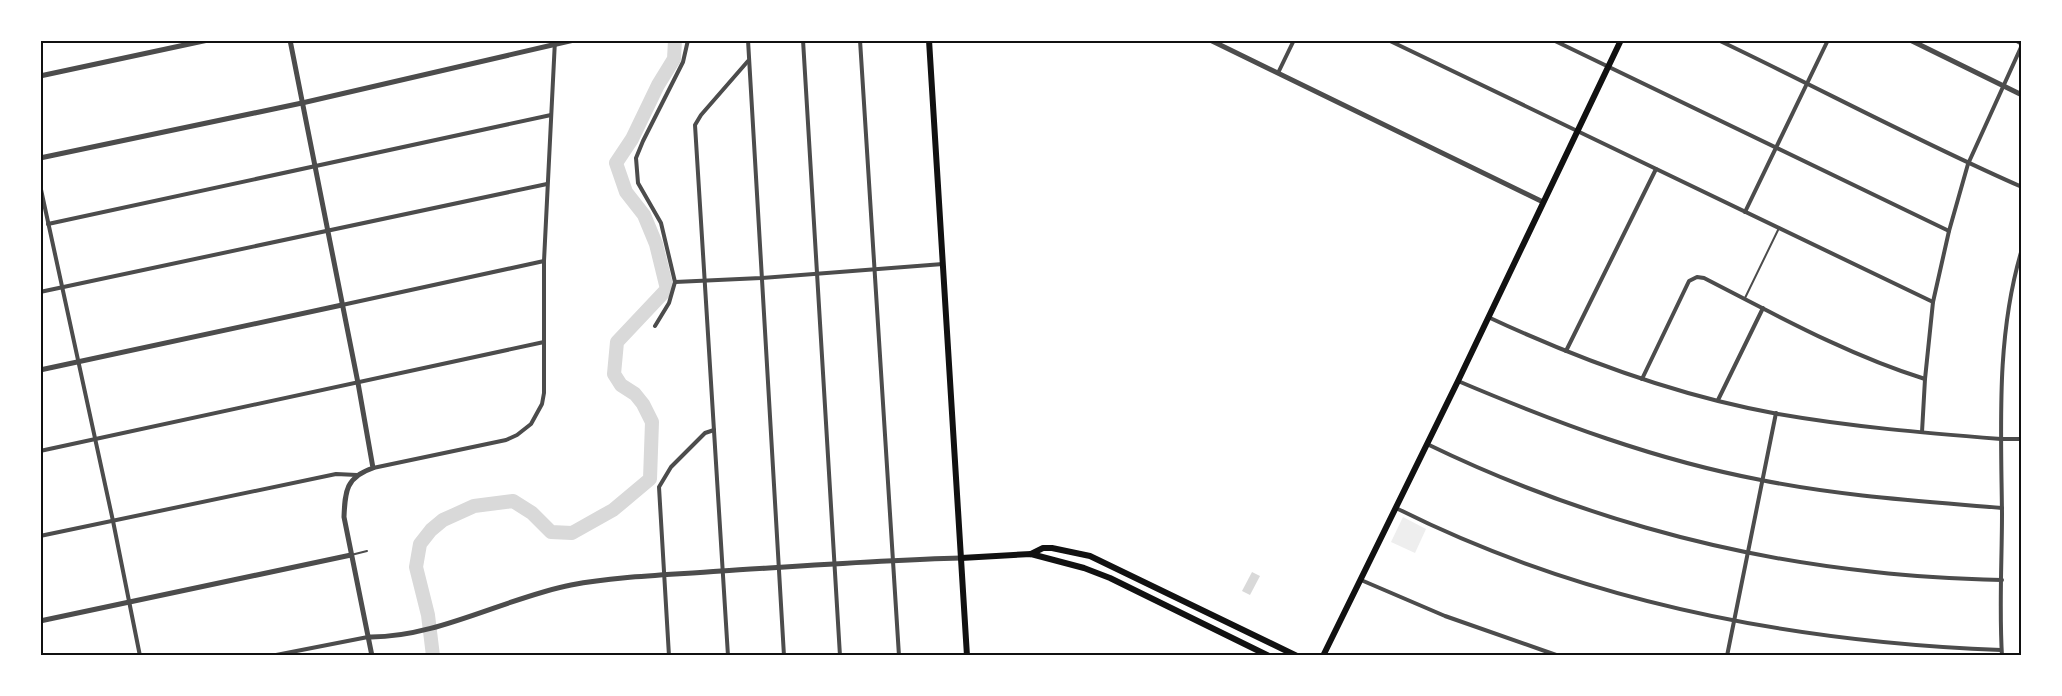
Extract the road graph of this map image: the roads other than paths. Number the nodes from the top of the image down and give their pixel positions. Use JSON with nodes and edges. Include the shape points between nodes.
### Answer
{"nodes":[{"id":1,"x":208,"y":40,"type":"edge"},
{"id":2,"x":290,"y":40,"type":"edge"},
{"id":3,"x":574,"y":40,"type":"edge"},
{"id":4,"x":687,"y":40,"type":"edge"},
{"id":5,"x":748,"y":40,"type":"edge"},
{"id":6,"x":802,"y":40,"type":"edge"},
{"id":7,"x":860,"y":40,"type":"edge"},
{"id":8,"x":929,"y":40,"type":"edge"},
{"id":9,"x":1210,"y":40,"type":"edge"},
{"id":10,"x":1294,"y":40,"type":"edge"},
{"id":11,"x":1388,"y":40,"type":"edge"},
{"id":12,"x":1553,"y":40,"type":"edge"},
{"id":13,"x":1621,"y":40,"type":"edge"},
{"id":14,"x":1718,"y":40,"type":"edge"},
{"id":15,"x":1828,"y":40,"type":"edge"},
{"id":16,"x":1910,"y":40,"type":"edge"},
{"id":17,"x":2015,"y":40,"type":"edge"},
{"id":18,"x":555,"y":43,"type":"edge"},
{"id":19,"x":2022,"y":44,"type":"edge"},
{"id":20,"x":748,"y":61,"type":"junction"},
{"id":21,"x":1608,"y":67,"type":"junction"},
{"id":22,"x":1278,"y":73,"type":"junction"},
{"id":23,"x":40,"y":76,"type":"edge"},
{"id":24,"x":1807,"y":82,"type":"junction"},
{"id":25,"x":2002,"y":86,"type":"junction"},
{"id":26,"x":2022,"y":95,"type":"edge"},
{"id":27,"x":302,"y":103,"type":"junction"},
{"id":28,"x":551,"y":115,"type":"junction"},
{"id":29,"x":1577,"y":130,"type":"junction"},
{"id":30,"x":1776,"y":149,"type":"junction"},
{"id":31,"x":40,"y":158,"type":"edge"},
{"id":32,"x":1968,"y":164,"type":"junction"},
{"id":33,"x":314,"y":167,"type":"junction"},
{"id":34,"x":1656,"y":169,"type":"junction"},
{"id":35,"x":547,"y":184,"type":"junction"},
{"id":36,"x":40,"y":185,"type":"edge"},
{"id":37,"x":2022,"y":187,"type":"edge"},
{"id":38,"x":1543,"y":202,"type":"junction"},
{"id":39,"x":1745,"y":212,"type":"junction"},
{"id":40,"x":48,"y":224,"type":"junction"},
{"id":41,"x":1779,"y":228,"type":"junction"},
{"id":42,"x":327,"y":231,"type":"junction"},
{"id":43,"x":1949,"y":231,"type":"junction"},
{"id":44,"x":2022,"y":249,"type":"edge"},
{"id":45,"x":544,"y":261,"type":"junction"},
{"id":46,"x":943,"y":264,"type":"junction"},
{"id":47,"x":876,"y":269,"type":"junction"},
{"id":48,"x":816,"y":273,"type":"junction"},
{"id":49,"x":761,"y":278,"type":"junction"},
{"id":50,"x":706,"y":280,"type":"junction"},
{"id":51,"x":675,"y":282,"type":"junction"},
{"id":52,"x":62,"y":287,"type":"junction"},
{"id":53,"x":40,"y":292,"type":"edge"},
{"id":54,"x":1745,"y":299,"type":"junction"},
{"id":55,"x":1933,"y":302,"type":"junction"},
{"id":56,"x":342,"y":305,"type":"junction"},
{"id":57,"x":1763,"y":308,"type":"junction"},
{"id":58,"x":1488,"y":317,"type":"junction"},
{"id":59,"x":655,"y":326,"type":"dead end"},
{"id":60,"x":544,"y":342,"type":"junction"},
{"id":61,"x":1566,"y":351,"type":"junction"},
{"id":62,"x":78,"y":362,"type":"junction"},
{"id":63,"x":40,"y":370,"type":"edge"},
{"id":64,"x":1642,"y":379,"type":"junction"},
{"id":65,"x":1925,"y":379,"type":"junction"},
{"id":66,"x":1458,"y":381,"type":"junction"},
{"id":67,"x":358,"y":383,"type":"junction"},
{"id":68,"x":1718,"y":400,"type":"junction"},
{"id":69,"x":1776,"y":413,"type":"junction"},
{"id":70,"x":714,"y":430,"type":"junction"},
{"id":71,"x":1922,"y":432,"type":"junction"},
{"id":72,"x":96,"y":439,"type":"junction"},
{"id":73,"x":2001,"y":439,"type":"junction"},
{"id":74,"x":2022,"y":439,"type":"edge"},
{"id":75,"x":1427,"y":444,"type":"junction"},
{"id":76,"x":40,"y":451,"type":"edge"},
{"id":77,"x":373,"y":468,"type":"junction"},
{"id":78,"x":358,"y":475,"type":"junction"},
{"id":79,"x":1762,"y":481,"type":"junction"},
{"id":80,"x":2002,"y":507,"type":"junction"},
{"id":81,"x":1396,"y":508,"type":"junction"},
{"id":82,"x":113,"y":521,"type":"junction"},
{"id":83,"x":40,"y":536,"type":"edge"},
{"id":84,"x":367,"y":551,"type":"dead end"},
{"id":85,"x":1748,"y":553,"type":"junction"},
{"id":86,"x":1031,"y":554,"type":"junction"},
{"id":87,"x":351,"y":555,"type":"junction"},
{"id":88,"x":961,"y":558,"type":"junction"},
{"id":89,"x":894,"y":561,"type":"junction"},
{"id":90,"x":835,"y":563,"type":"junction"},
{"id":91,"x":778,"y":567,"type":"junction"},
{"id":92,"x":723,"y":571,"type":"junction"},
{"id":93,"x":664,"y":575,"type":"junction"},
{"id":94,"x":1361,"y":579,"type":"junction"},
{"id":95,"x":2002,"y":580,"type":"junction"},
{"id":96,"x":129,"y":602,"type":"junction"},
{"id":97,"x":40,"y":621,"type":"edge"},
{"id":98,"x":1734,"y":621,"type":"junction"},
{"id":99,"x":369,"y":637,"type":"junction"},
{"id":100,"x":2001,"y":653,"type":"edge"},
{"id":101,"x":140,"y":656,"type":"edge"},
{"id":102,"x":271,"y":656,"type":"edge"},
{"id":103,"x":372,"y":656,"type":"edge"},
{"id":104,"x":669,"y":656,"type":"edge"},
{"id":105,"x":728,"y":656,"type":"edge"},
{"id":106,"x":784,"y":656,"type":"edge"},
{"id":107,"x":840,"y":656,"type":"edge"},
{"id":108,"x":898,"y":656,"type":"edge"},
{"id":109,"x":967,"y":656,"type":"edge"},
{"id":110,"x":1269,"y":656,"type":"edge"},
{"id":111,"x":1297,"y":656,"type":"edge"},
{"id":112,"x":1323,"y":656,"type":"edge"},
{"id":113,"x":1559,"y":656,"type":"edge"},
{"id":114,"x":1727,"y":656,"type":"edge"}],
"edges":[{"from":1,"to":23,"type":"street"},
{"from":2,"to":27,"type":"street"},
{"from":3,"to":18,"type":"street"},
{"from":4,"to":51,"type":"street","via":[[683,62],[636,158],[638,183],[661,223]]},
{"from":5,"to":20,"type":"street"},
{"from":6,"to":48,"type":"street"},
{"from":7,"to":47,"type":"street"},
{"from":8,"to":46,"type":"main road"},
{"from":9,"to":22,"type":"street"},
{"from":10,"to":22,"type":"street"},
{"from":11,"to":29,"type":"street"},
{"from":12,"to":21,"type":"street"},
{"from":13,"to":21,"type":"main road"},
{"from":14,"to":24,"type":"street"},
{"from":15,"to":24,"type":"street"},
{"from":16,"to":25,"type":"street"},
{"from":17,"to":19,"type":"street"},
{"from":18,"to":27,"type":"street"},
{"from":18,"to":28,"type":"street"},
{"from":19,"to":25,"type":"street"},
{"from":20,"to":49,"type":"street"},
{"from":20,"to":50,"type":"street","via":[[695,125]]},
{"from":21,"to":29,"type":"main road"},
{"from":21,"to":30,"type":"street"},
{"from":22,"to":38,"type":"street"},
{"from":24,"to":30,"type":"street"},
{"from":24,"to":32,"type":"street"},
{"from":25,"to":26,"type":"street"},
{"from":25,"to":32,"type":"street"},
{"from":27,"to":31,"type":"street"},
{"from":27,"to":33,"type":"street"},
{"from":28,"to":33,"type":"street"},
{"from":28,"to":35,"type":"street"},
{"from":29,"to":34,"type":"street"},
{"from":29,"to":38,"type":"main road"},
{"from":30,"to":39,"type":"street"},
{"from":30,"to":43,"type":"street"},
{"from":32,"to":37,"type":"street"},
{"from":32,"to":43,"type":"street"},
{"from":33,"to":40,"type":"street"},
{"from":33,"to":42,"type":"street"},
{"from":34,"to":39,"type":"street"},
{"from":34,"to":61,"type":"street"},
{"from":35,"to":42,"type":"street"},
{"from":35,"to":45,"type":"street"},
{"from":36,"to":40,"type":"street"},
{"from":38,"to":58,"type":"main road"},
{"from":39,"to":41,"type":"street"},
{"from":40,"to":52,"type":"street"},
{"from":41,"to":54,"type":"lane"},
{"from":41,"to":55,"type":"street"},
{"from":42,"to":52,"type":"street"},
{"from":42,"to":56,"type":"street"},
{"from":43,"to":55,"type":"street"},
{"from":44,"to":73,"type":"street","via":[[2005,329]]},
{"from":45,"to":56,"type":"street"},
{"from":45,"to":60,"type":"street"},
{"from":46,"to":47,"type":"street"},
{"from":46,"to":88,"type":"main road"},
{"from":47,"to":48,"type":"street"},
{"from":47,"to":89,"type":"street"},
{"from":48,"to":49,"type":"street"},
{"from":48,"to":90,"type":"street"},
{"from":49,"to":50,"type":"street"},
{"from":49,"to":91,"type":"street"},
{"from":50,"to":51,"type":"street"},
{"from":50,"to":70,"type":"street"},
{"from":51,"to":59,"type":"street","via":[[669,303]]},
{"from":52,"to":53,"type":"street"},
{"from":52,"to":62,"type":"street"},
{"from":54,"to":57,"type":"street"},
{"from":54,"to":64,"type":"street","via":[[1704,278],[1689,281]]},
{"from":55,"to":65,"type":"street"},
{"from":56,"to":62,"type":"street"},
{"from":56,"to":67,"type":"street"},
{"from":57,"to":65,"type":"street","via":[[1880,364]]},
{"from":57,"to":68,"type":"street"},
{"from":58,"to":61,"type":"street"},
{"from":58,"to":66,"type":"main road"},
{"from":60,"to":67,"type":"street"},
{"from":60,"to":77,"type":"street","via":[[542,404],[524,430],[506,440]]},
{"from":61,"to":64,"type":"street"},
{"from":62,"to":63,"type":"street"},
{"from":62,"to":72,"type":"street"},
{"from":64,"to":68,"type":"street"},
{"from":65,"to":71,"type":"street"},
{"from":66,"to":75,"type":"main road"},
{"from":66,"to":79,"type":"street","via":[[1619,444]]},
{"from":67,"to":72,"type":"street"},
{"from":67,"to":77,"type":"street"},
{"from":68,"to":69,"type":"street"},
{"from":69,"to":71,"type":"street"},
{"from":69,"to":79,"type":"street"},
{"from":70,"to":92,"type":"street"},
{"from":70,"to":93,"type":"street","via":[[705,433],[660,483]]},
{"from":71,"to":73,"type":"street"},
{"from":72,"to":76,"type":"street"},
{"from":72,"to":82,"type":"street"},
{"from":73,"to":74,"type":"street"},
{"from":73,"to":80,"type":"street"},
{"from":75,"to":81,"type":"main road"},
{"from":75,"to":85,"type":"street","via":[[1504,479],[1586,509]]},
{"from":77,"to":78,"type":"street"},
{"from":78,"to":82,"type":"street","via":[[336,474]]},
{"from":78,"to":87,"type":"street","via":[[351,480],[344,496]]},
{"from":79,"to":80,"type":"street","via":[[1903,500]]},
{"from":79,"to":85,"type":"street"},
{"from":80,"to":95,"type":"street"},
{"from":81,"to":94,"type":"main road"},
{"from":81,"to":98,"type":"street","via":[[1450,533],[1565,576],[1677,609]]},
{"from":82,"to":83,"type":"street"},
{"from":82,"to":96,"type":"street"},
{"from":84,"to":87,"type":"lane"},
{"from":85,"to":95,"type":"street","via":[[1874,572]]},
{"from":85,"to":98,"type":"street"},
{"from":86,"to":88,"type":"main road"},
{"from":86,"to":110,"type":"main road","via":[[1110,578]]},
{"from":86,"to":111,"type":"main road","via":[[1052,548],[1090,556]]},
{"from":87,"to":96,"type":"street"},
{"from":87,"to":99,"type":"street"},
{"from":88,"to":89,"type":"street"},
{"from":88,"to":109,"type":"main road"},
{"from":89,"to":90,"type":"street"},
{"from":89,"to":108,"type":"street"},
{"from":90,"to":91,"type":"street"},
{"from":90,"to":107,"type":"street"},
{"from":91,"to":92,"type":"street"},
{"from":91,"to":106,"type":"street"},
{"from":92,"to":93,"type":"street"},
{"from":92,"to":105,"type":"street"},
{"from":93,"to":99,"type":"street","via":[[570,586],[440,627]]},
{"from":93,"to":104,"type":"street"},
{"from":94,"to":112,"type":"main road"},
{"from":94,"to":113,"type":"street","via":[[1445,616]]},
{"from":95,"to":100,"type":"street"},
{"from":96,"to":97,"type":"street"},
{"from":96,"to":101,"type":"street"},
{"from":98,"to":100,"type":"street","via":[[1867,642]]},
{"from":98,"to":114,"type":"street"},
{"from":99,"to":102,"type":"street"},
{"from":99,"to":103,"type":"street"}]}
